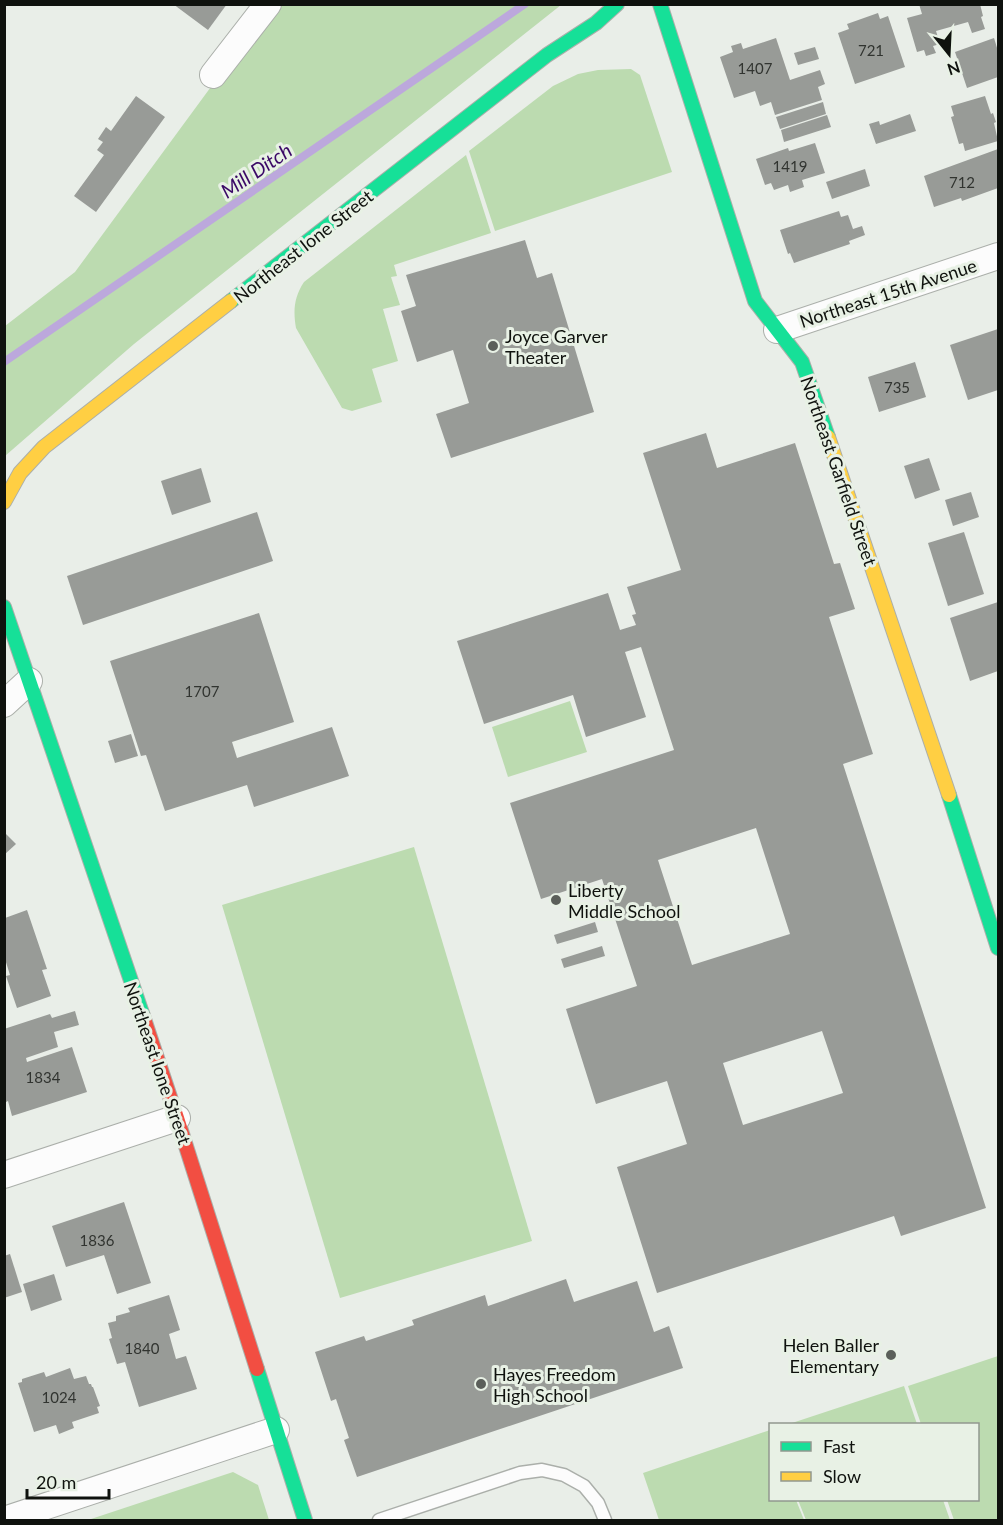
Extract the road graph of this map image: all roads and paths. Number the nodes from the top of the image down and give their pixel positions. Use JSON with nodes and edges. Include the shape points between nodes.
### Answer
{"nodes":[{"id":1,"x":268,"y":4,"type":"edge"},
{"id":2,"x":617,"y":4,"type":"edge"},
{"id":3,"x":660,"y":4,"type":"edge"},
{"id":4,"x":213,"y":75,"type":"dead end"},
{"id":5,"x":999,"y":256,"type":"edge"},
{"id":6,"x":777,"y":330,"type":"junction"},
{"id":7,"x":4,"y":502,"type":"edge"},
{"id":8,"x":4,"y":607,"type":"edge"},
{"id":9,"x":29,"y":681,"type":"junction"},
{"id":10,"x":4,"y":704,"type":"edge"},
{"id":11,"x":999,"y":948,"type":"edge"},
{"id":12,"x":177,"y":1118,"type":"junction"},
{"id":13,"x":4,"y":1175,"type":"edge"},
{"id":14,"x":276,"y":1430,"type":"junction"},
{"id":15,"x":4,"y":1520,"type":"edge"},
{"id":16,"x":305,"y":1521,"type":"edge"},
{"id":17,"x":379,"y":1521,"type":"edge"},
{"id":18,"x":605,"y":1521,"type":"edge"}],
"edges":[{"from":1,"to":4,"type":"street"},
{"from":2,"to":7,"type":"street","name":"Northeast Ione Street","via":[[44,447],[20,472]]},
{"from":3,"to":6,"type":"street","name":"Northeast Garfield Street","via":[[755,301]]},
{"from":5,"to":6,"type":"street","name":"Northeast 15th Avenue"},
{"from":6,"to":11,"type":"street","name":"Northeast Garfield Street","via":[[802,362]]},
{"from":8,"to":9,"type":"street","name":"Northeast Ione Street"},
{"from":9,"to":10,"type":"street"},
{"from":9,"to":12,"type":"street","name":"Northeast Ione Street"},
{"from":12,"to":13,"type":"street"},
{"from":12,"to":14,"type":"street","name":"Northeast Ione Street"},
{"from":14,"to":15,"type":"street"},
{"from":14,"to":16,"type":"street","name":"Northeast Ione Street"},
{"from":17,"to":18,"type":"lane","via":[[520,1473],[542,1470],[564,1475],[584,1486],[598,1503]]}]}
